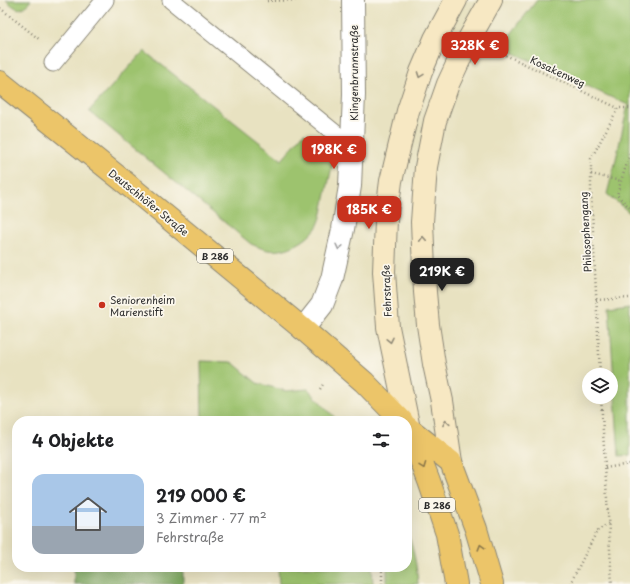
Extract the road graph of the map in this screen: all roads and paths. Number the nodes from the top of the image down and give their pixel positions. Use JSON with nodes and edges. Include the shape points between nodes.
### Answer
{"nodes":[{"id":1,"x":104,"y":0,"type":"edge"},
{"id":2,"x":171,"y":0,"type":"edge"},
{"id":3,"x":296,"y":0,"type":"edge"},
{"id":4,"x":456,"y":0,"type":"edge"},
{"id":5,"x":491,"y":0,"type":"edge"},
{"id":6,"x":267,"y":1,"type":"edge"},
{"id":7,"x":353,"y":6,"type":"edge"},
{"id":8,"x":0,"y":8,"type":"edge"},
{"id":9,"x":490,"y":48,"type":"dead end"},
{"id":10,"x":56,"y":59,"type":"joint"},
{"id":11,"x":0,"y":82,"type":"edge"},
{"id":12,"x":618,"y":108,"type":"junction"},
{"id":13,"x":630,"y":108,"type":"edge"},
{"id":14,"x":352,"y":147,"type":"junction"},
{"id":15,"x":630,"y":154,"type":"edge"},
{"id":16,"x":591,"y":174,"type":"junction"},
{"id":17,"x":621,"y":181,"type":"junction"},
{"id":18,"x":630,"y":208,"type":"edge"},
{"id":19,"x":630,"y":298,"type":"edge"},
{"id":20,"x":596,"y":300,"type":"junction"},
{"id":21,"x":303,"y":329,"type":"junction"},
{"id":22,"x":600,"y":368,"type":"edge"},
{"id":23,"x":601,"y":404,"type":"edge"},
{"id":24,"x":396,"y":416,"type":"edge"},
{"id":25,"x":404,"y":416,"type":"edge"},
{"id":26,"x":412,"y":431,"type":"edge"},
{"id":27,"x":412,"y":440,"type":"edge"},
{"id":28,"x":451,"y":462,"type":"junction"},
{"id":29,"x":630,"y":464,"type":"edge"},
{"id":30,"x":605,"y":468,"type":"junction"},
{"id":31,"x":609,"y":523,"type":"junction"},
{"id":32,"x":382,"y":572,"type":"edge"},
{"id":33,"x":382,"y":584,"type":"edge"},
{"id":34,"x":456,"y":584,"type":"edge"},
{"id":35,"x":492,"y":584,"type":"edge"},
{"id":36,"x":570,"y":584,"type":"edge"},
{"id":37,"x":612,"y":584,"type":"edge"}],
"edges":[{"from":1,"to":10,"type":"lane"},
{"from":2,"to":14,"type":"lane"},
{"from":3,"to":6,"type":"path"},
{"from":4,"to":25,"type":"main road","name":"Fehrstraße","one_way":true,"via":[[421,72],[408,111],[391,181],[386,220],[384,272],[388,327]]},
{"from":28,"to":5,"type":"main road","one_way":true,"via":[[426,305],[422,222],[426,167],[435,121],[448,84]]},
{"from":7,"to":14,"type":"street","name":"Klingenbrunnstraße"},
{"from":8,"to":10,"type":"path"},
{"from":9,"to":12,"type":"path","name":"Kosakenweg"},
{"from":11,"to":21,"type":"main road","name":"Deutschhöfer Straße","number":"B 286"},
{"from":12,"to":13,"type":"path"},
{"from":12,"to":16,"type":"path","name":"Philosophengang","via":[[591,159]]},
{"from":14,"to":21,"type":"street","name":"Klingenbrunnstraße","one_way":true,"via":[[350,186],[332,279],[322,305]]},
{"from":15,"to":17,"type":"path"},
{"from":16,"to":17,"type":"path"},
{"from":16,"to":20,"type":"path","name":"Philosophengang"},
{"from":17,"to":18,"type":"path","via":[[617,195]]},
{"from":19,"to":20,"type":"path"},
{"from":20,"to":22,"type":"path","name":"Philosophengang"},
{"from":21,"to":24,"type":"main road","name":"Deutschhöfer Straße","number":"B 286","via":[[364,382]]},
{"from":23,"to":30,"type":"path"},
{"from":26,"to":28,"type":"main road","name":"Deutschhöfer Straße","number":"B 286"},
{"from":27,"to":34,"type":"main road","name":"Fehrstraße","number":"B 286","one_way":true,"via":[[447,534]]},
{"from":35,"to":28,"type":"main road","number":"B 286","one_way":true,"via":[[476,529]]},
{"from":29,"to":30,"type":"path"},
{"from":30,"to":31,"type":"path"},
{"from":31,"to":36,"type":"path","via":[[597,531]]},
{"from":31,"to":37,"type":"path"},
{"from":32,"to":33,"type":"path"}]}
